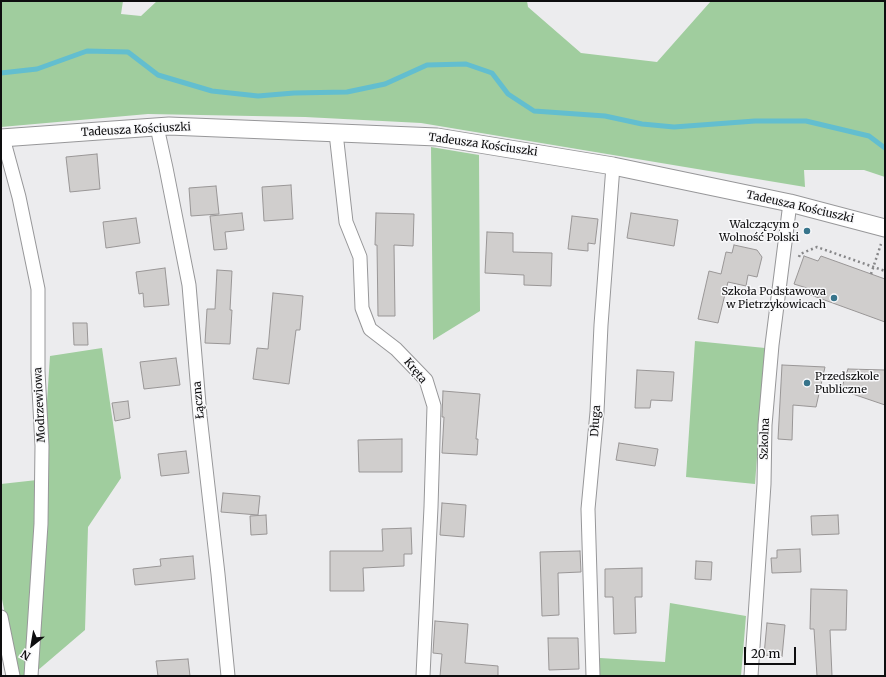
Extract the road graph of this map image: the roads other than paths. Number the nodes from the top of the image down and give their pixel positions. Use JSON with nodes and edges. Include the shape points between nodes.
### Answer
{"nodes":[{"id":1,"x":157,"y":127,"type":"junction"},
{"id":2,"x":336,"y":133,"type":"junction"},
{"id":3,"x":2,"y":138,"type":"edge"},
{"id":4,"x":613,"y":166,"type":"junction"},
{"id":5,"x":790,"y":203,"type":"junction"},
{"id":6,"x":884,"y":233,"type":"edge"},
{"id":7,"x":1,"y":617,"type":"edge"},
{"id":8,"x":13,"y":676,"type":"edge"},
{"id":9,"x":30,"y":676,"type":"edge"},
{"id":10,"x":228,"y":676,"type":"edge"},
{"id":11,"x":423,"y":676,"type":"edge"},
{"id":12,"x":593,"y":676,"type":"edge"},
{"id":13,"x":751,"y":676,"type":"edge"}],
"edges":[{"from":1,"to":2,"type":"street","name":"Tadeusza Kościuszki"},
{"from":1,"to":3,"type":"street","name":"Tadeusza Kościuszki"},
{"from":1,"to":10,"type":"street","name":"Łączna","via":[[189,285],[200,416]]},
{"from":2,"to":4,"type":"street","name":"Tadeusza Kościuszki","via":[[437,137]]},
{"from":2,"to":11,"type":"street","name":"Kręta","via":[[346,222],[360,257],[362,308],[370,329],[396,349],[426,380],[434,406]]},
{"from":3,"to":9,"type":"street","name":"Modrzewiowa","via":[[19,197],[38,289],[41,524]]},
{"from":4,"to":5,"type":"street","name":"Tadeusza Kościuszki"},
{"from":4,"to":12,"type":"street","name":"Długa","via":[[588,509]]},
{"from":5,"to":6,"type":"street","name":"Tadeusza Kościuszki"},
{"from":5,"to":13,"type":"street","name":"Szkolna","via":[[765,425],[764,484]]},
{"from":7,"to":8,"type":"street"}]}
